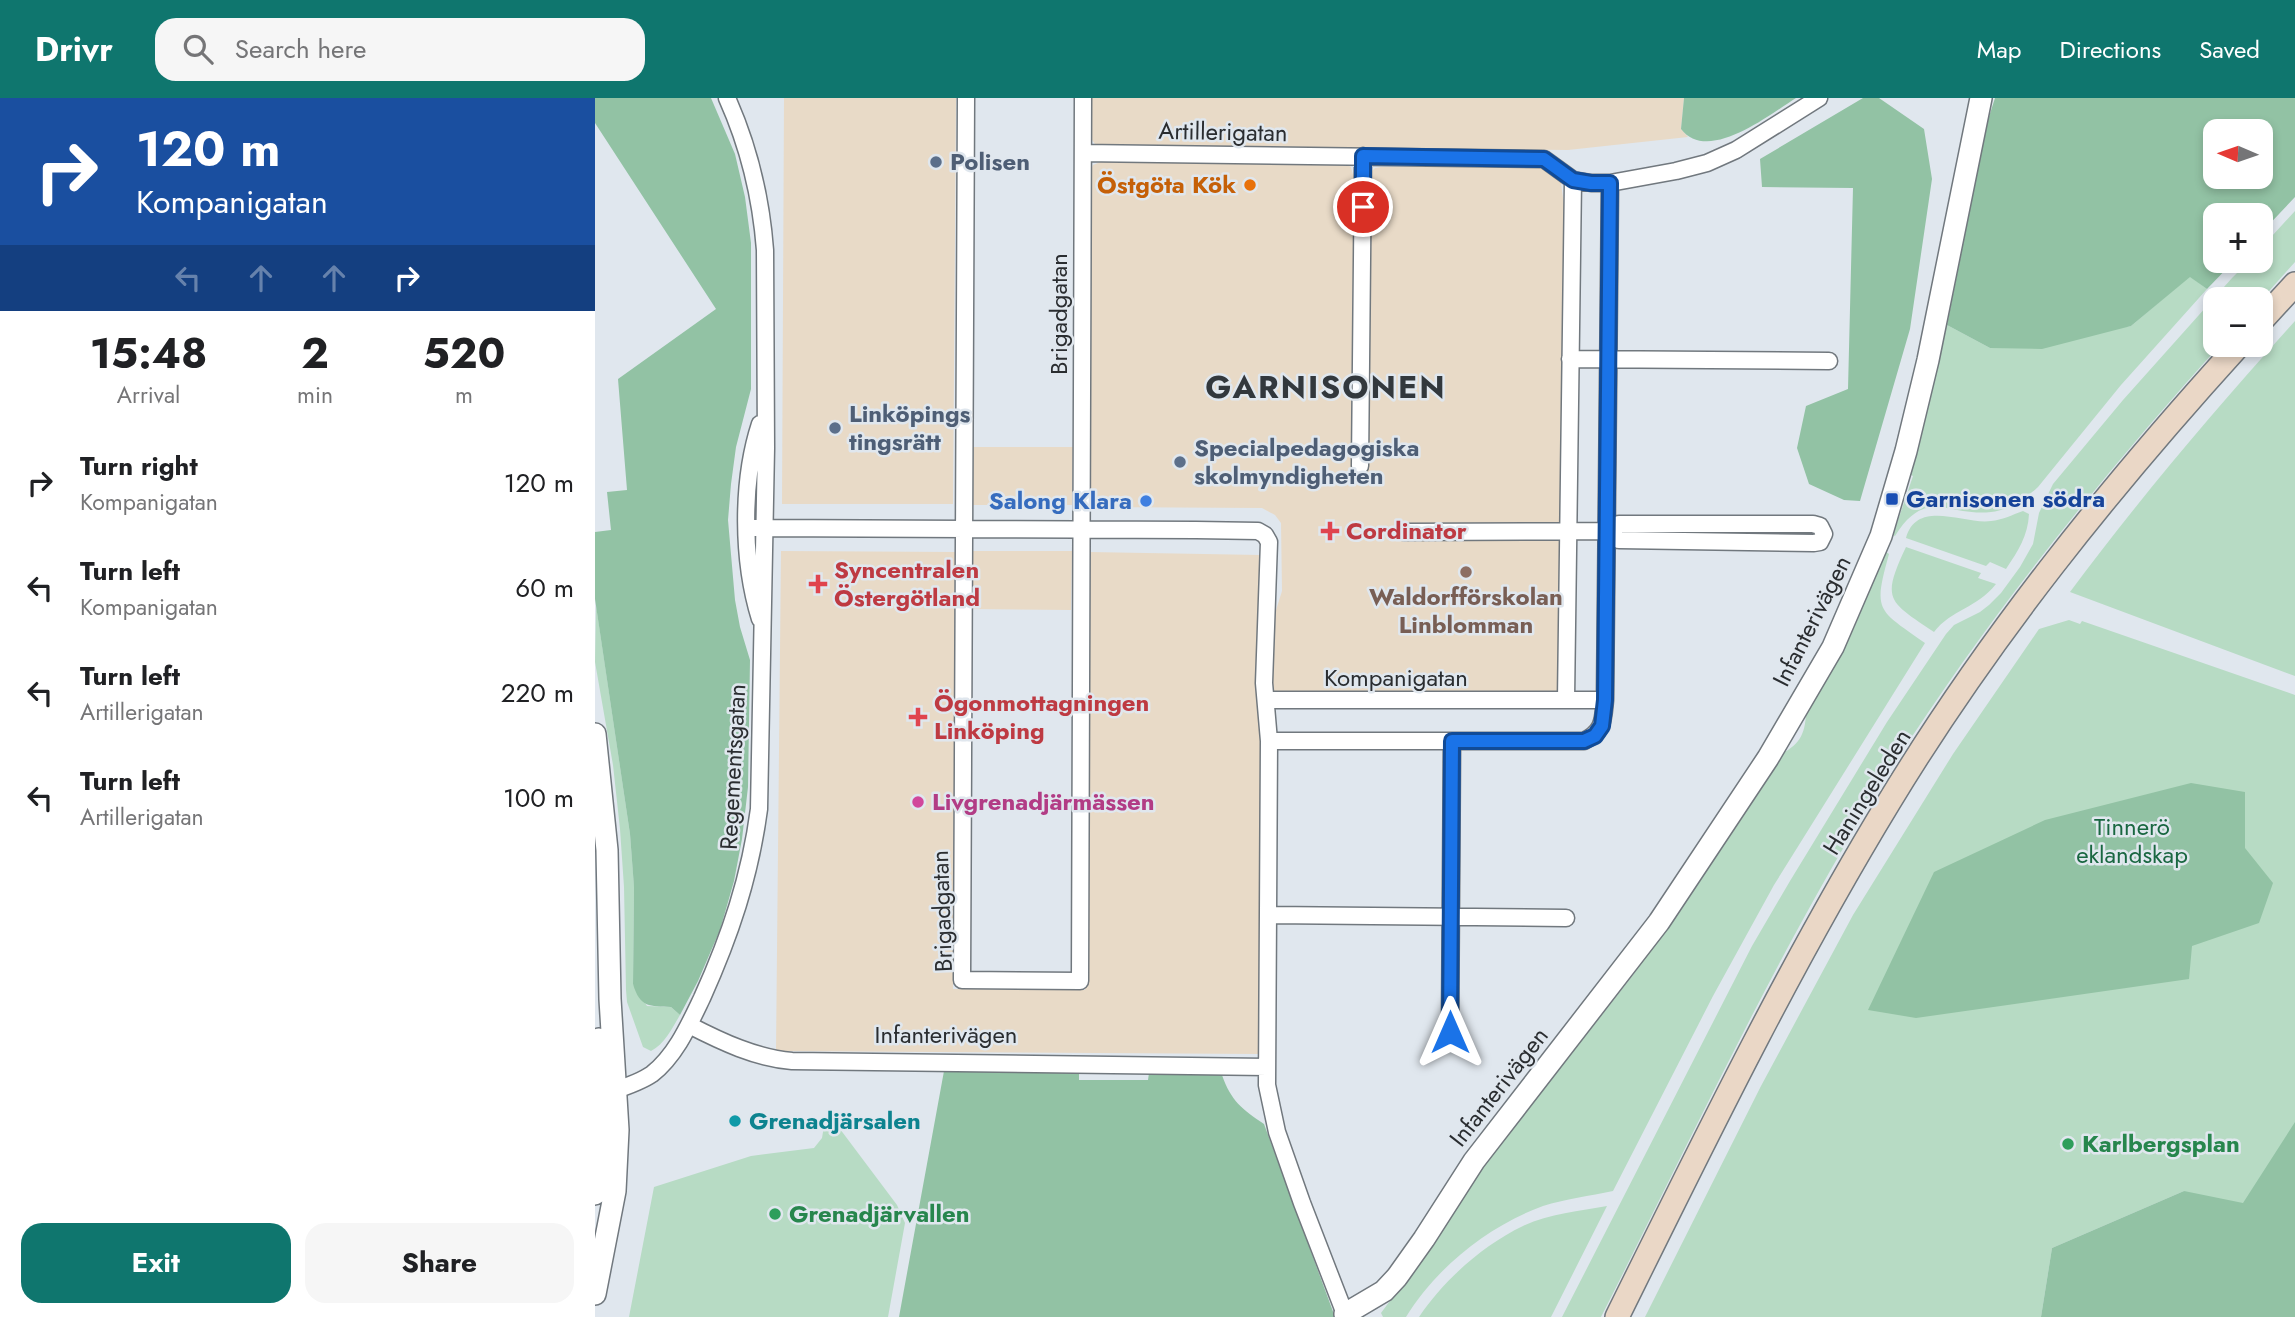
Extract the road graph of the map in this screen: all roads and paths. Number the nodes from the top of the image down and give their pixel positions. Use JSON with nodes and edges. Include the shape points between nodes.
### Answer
{"nodes":[{"id":1,"x":727,"y":98,"type":"edge"},
{"id":2,"x":966,"y":98,"type":"edge"},
{"id":3,"x":1083,"y":98,"type":"edge"},
{"id":4,"x":1819,"y":98,"type":"edge"},
{"id":5,"x":1981,"y":98,"type":"edge"},
{"id":6,"x":1083,"y":153,"type":"junction"},
{"id":7,"x":1363,"y":156,"type":"junction"},
{"id":8,"x":1573,"y":180,"type":"junction"},
{"id":9,"x":1610,"y":183,"type":"junction"},
{"id":10,"x":2295,"y":284,"type":"edge"},
{"id":11,"x":2273,"y":308,"type":"edge"},
{"id":12,"x":2228,"y":357,"type":"edge"},
{"id":13,"x":1570,"y":359,"type":"junction"},
{"id":14,"x":1608,"y":359,"type":"junction"},
{"id":15,"x":1829,"y":361,"type":"dead end"},
{"id":16,"x":1360,"y":467,"type":"dead end"},
{"id":17,"x":1660,"y":524,"type":"junction"},
{"id":18,"x":755,"y":528,"type":"junction"},
{"id":19,"x":964,"y":528,"type":"junction"},
{"id":20,"x":1081,"y":530,"type":"junction"},
{"id":21,"x":1568,"y":531,"type":"junction"},
{"id":22,"x":1607,"y":531,"type":"junction"},
{"id":23,"x":1404,"y":532,"type":"dead end"},
{"id":24,"x":1659,"y":541,"type":"junction"},
{"id":25,"x":1267,"y":700,"type":"junction"},
{"id":26,"x":1566,"y":700,"type":"junction"},
{"id":27,"x":1605,"y":700,"type":"junction"},
{"id":28,"x":595,"y":734,"type":"edge"},
{"id":29,"x":1269,"y":741,"type":"junction"},
{"id":30,"x":1452,"y":741,"type":"junction"},
{"id":31,"x":595,"y":841,"type":"edge"},
{"id":32,"x":1268,"y":915,"type":"junction"},
{"id":33,"x":1451,"y":916,"type":"junction"},
{"id":34,"x":1566,"y":918,"type":"dead end"},
{"id":35,"x":689,"y":1026,"type":"junction"},
{"id":36,"x":1450,"y":1032,"type":"dead end"},
{"id":37,"x":1267,"y":1067,"type":"junction"},
{"id":38,"x":603,"y":1094,"type":"edge"},
{"id":39,"x":595,"y":1194,"type":"edge"},
{"id":40,"x":595,"y":1294,"type":"edge"},
{"id":41,"x":1345,"y":1316,"type":"edge"},
{"id":42,"x":1617,"y":1317,"type":"edge"}],
"edges":[{"from":1,"to":18,"type":"street","name":"Regementsgatan","via":[[756,183],[765,250],[765,411],[751,465]]},
{"from":2,"to":19,"type":"street","name":"Brigadgatan"},
{"from":3,"to":6,"type":"street","name":"Brigadgatan"},
{"from":4,"to":9,"type":"street","via":[[1737,150],[1707,163]]},
{"from":5,"to":41,"type":"street","name":"Infanterivägen","via":[[1906,451],[1881,536],[1833,647],[1768,758],[1651,933],[1474,1161],[1397,1277]]},
{"from":6,"to":7,"type":"street","name":"Artillerigatan"},
{"from":6,"to":20,"type":"street","name":"Brigadgatan"},
{"from":7,"to":8,"type":"street","name":"Artillerigatan","via":[[1544,159]]},
{"from":7,"to":16,"type":"street"},
{"from":8,"to":9,"type":"street"},
{"from":8,"to":13,"type":"street"},
{"from":9,"to":14,"type":"street"},
{"from":10,"to":11,"type":"main road"},
{"from":12,"to":42,"type":"main road","name":"Haningeleden","via":[[2055,561],[1890,800],[1807,943]]},
{"from":13,"to":14,"type":"street"},
{"from":13,"to":21,"type":"street"},
{"from":14,"to":15,"type":"street"},
{"from":14,"to":22,"type":"street"},
{"from":17,"to":22,"type":"street","via":[[1619,524]]},
{"from":17,"to":24,"type":"street"},
{"from":17,"to":24,"type":"street","via":[[1813,524],[1824,534],[1821,542],[1814,543]]},
{"from":18,"to":19,"type":"street"},
{"from":18,"to":35,"type":"street","name":"Regementsgatan","via":[[748,569],[762,628],[759,809],[750,868],[725,945]]},
{"from":19,"to":20,"type":"street"},
{"from":19,"to":20,"type":"street","name":"Brigadgatan","via":[[962,980],[1080,981]]},
{"from":20,"to":25,"type":"street","via":[[1258,531],[1265,535],[1269,542]]},
{"from":21,"to":22,"type":"street"},
{"from":21,"to":23,"type":"street"},
{"from":21,"to":26,"type":"street"},
{"from":22,"to":24,"type":"street","via":[[1619,540]]},
{"from":22,"to":27,"type":"street"},
{"from":25,"to":26,"type":"street","name":"Kompanigatan"},
{"from":25,"to":29,"type":"street"},
{"from":26,"to":27,"type":"street","name":"Kompanigatan"},
{"from":27,"to":30,"type":"street","via":[[1602,726],[1584,741]]},
{"from":28,"to":38,"type":"street","via":[[607,850],[610,999]]},
{"from":29,"to":30,"type":"street"},
{"from":29,"to":32,"type":"street"},
{"from":30,"to":33,"type":"street"},
{"from":31,"to":38,"type":"street"},
{"from":32,"to":33,"type":"street"},
{"from":32,"to":37,"type":"street"},
{"from":33,"to":34,"type":"street"},
{"from":33,"to":36,"type":"street"},
{"from":35,"to":37,"type":"street","name":"Infanterivägen","via":[[757,1055],[792,1061]]},
{"from":35,"to":38,"type":"street","name":"Regementsgatan","via":[[673,1052],[650,1075]]},
{"from":37,"to":41,"type":"street","name":"Infanterivägen","via":[[1277,1132]]},
{"from":38,"to":39,"type":"street"},
{"from":38,"to":40,"type":"street","via":[[618,1130],[615,1191]]}]}
